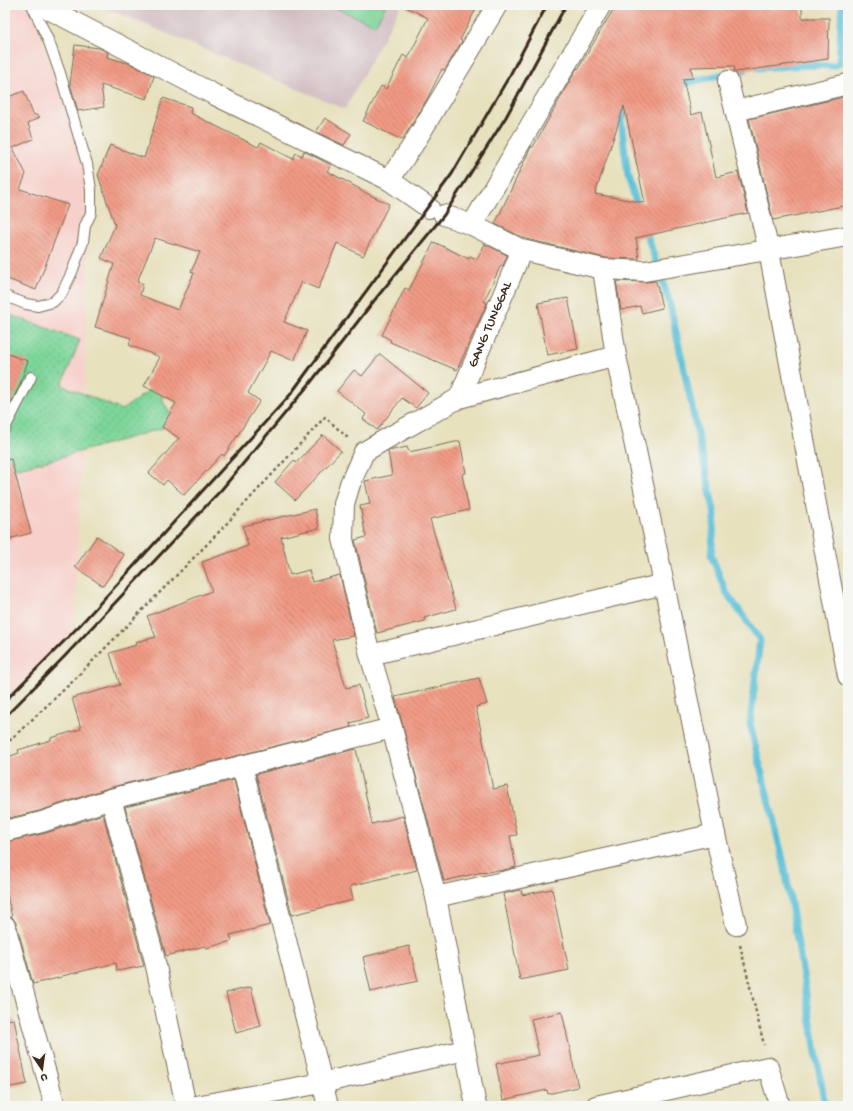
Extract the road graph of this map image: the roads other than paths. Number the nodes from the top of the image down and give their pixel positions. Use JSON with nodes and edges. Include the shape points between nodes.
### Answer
{"nodes":[{"id":1,"x":32,"y":5,"type":"edge"},
{"id":2,"x":40,"y":5,"type":"edge"},
{"id":3,"x":497,"y":5,"type":"edge"},
{"id":4,"x":601,"y":5,"type":"edge"},
{"id":5,"x":728,"y":81,"type":"dead end"},
{"id":6,"x":848,"y":84,"type":"edge"},
{"id":7,"x":735,"y":111,"type":"junction"},
{"id":8,"x":389,"y":180,"type":"junction"},
{"id":9,"x":472,"y":225,"type":"junction"},
{"id":10,"x":848,"y":236,"type":"edge"},
{"id":11,"x":522,"y":250,"type":"junction"},
{"id":12,"x":770,"y":251,"type":"junction"},
{"id":13,"x":603,"y":268,"type":"junction"},
{"id":14,"x":5,"y":296,"type":"edge"},
{"id":15,"x":616,"y":356,"type":"junction"},
{"id":16,"x":31,"y":377,"type":"dead end"},
{"id":17,"x":459,"y":398,"type":"junction"},
{"id":18,"x":5,"y":428,"type":"edge"},
{"id":19,"x":664,"y":584,"type":"junction"},
{"id":20,"x":370,"y":655,"type":"junction"},
{"id":21,"x":847,"y":663,"type":"edge"},
{"id":22,"x":392,"y":728,"type":"junction"},
{"id":23,"x":242,"y":766,"type":"junction"},
{"id":24,"x":111,"y":799,"type":"junction"},
{"id":25,"x":5,"y":831,"type":"edge"},
{"id":26,"x":715,"y":834,"type":"junction"},
{"id":27,"x":436,"y":897,"type":"junction"},
{"id":28,"x":736,"y":925,"type":"road end"},
{"id":29,"x":5,"y":926,"type":"edge"},
{"id":30,"x":465,"y":1050,"type":"junction"},
{"id":31,"x":322,"y":1083,"type":"junction"},
{"id":32,"x":55,"y":1106,"type":"edge"},
{"id":33,"x":186,"y":1106,"type":"edge"},
{"id":34,"x":196,"y":1106,"type":"edge"},
{"id":35,"x":328,"y":1106,"type":"edge"},
{"id":36,"x":476,"y":1106,"type":"edge"},
{"id":37,"x":596,"y":1106,"type":"edge"},
{"id":38,"x":780,"y":1106,"type":"edge"}],
"edges":[{"from":1,"to":14,"type":"lane","via":[[60,73],[87,164],[91,213],[72,272],[62,293],[53,302],[38,306]]},
{"from":2,"to":8,"type":"street"},
{"from":3,"to":8,"type":"street","via":[[413,145]]},
{"from":4,"to":9,"type":"street"},
{"from":5,"to":7,"type":"street"},
{"from":6,"to":7,"type":"street"},
{"from":7,"to":12,"type":"street"},
{"from":8,"to":9,"type":"street","via":[[436,211]]},
{"from":9,"to":11,"type":"street"},
{"from":10,"to":12,"type":"street"},
{"from":11,"to":13,"type":"street"},
{"from":11,"to":17,"type":"street","name":"GANG TUNGGAL"},
{"from":12,"to":13,"type":"street","via":[[645,272]]},
{"from":12,"to":21,"type":"street"},
{"from":13,"to":15,"type":"street"},
{"from":15,"to":17,"type":"street"},
{"from":15,"to":19,"type":"street"},
{"from":16,"to":18,"type":"lane"},
{"from":17,"to":20,"type":"street","via":[[364,452],[350,484],[344,504],[342,539]]},
{"from":19,"to":20,"type":"street"},
{"from":19,"to":26,"type":"street"},
{"from":20,"to":22,"type":"street"},
{"from":22,"to":23,"type":"street"},
{"from":22,"to":27,"type":"street"},
{"from":23,"to":24,"type":"street"},
{"from":23,"to":31,"type":"street"},
{"from":24,"to":25,"type":"street","via":[[42,822]]},
{"from":24,"to":33,"type":"street","via":[[154,957]]},
{"from":26,"to":27,"type":"street"},
{"from":26,"to":28,"type":"street"},
{"from":27,"to":30,"type":"street"},
{"from":29,"to":32,"type":"street"},
{"from":30,"to":31,"type":"street"},
{"from":30,"to":36,"type":"street"},
{"from":31,"to":34,"type":"street"},
{"from":31,"to":35,"type":"street"},
{"from":37,"to":38,"type":"street","via":[[768,1067]]}]}
